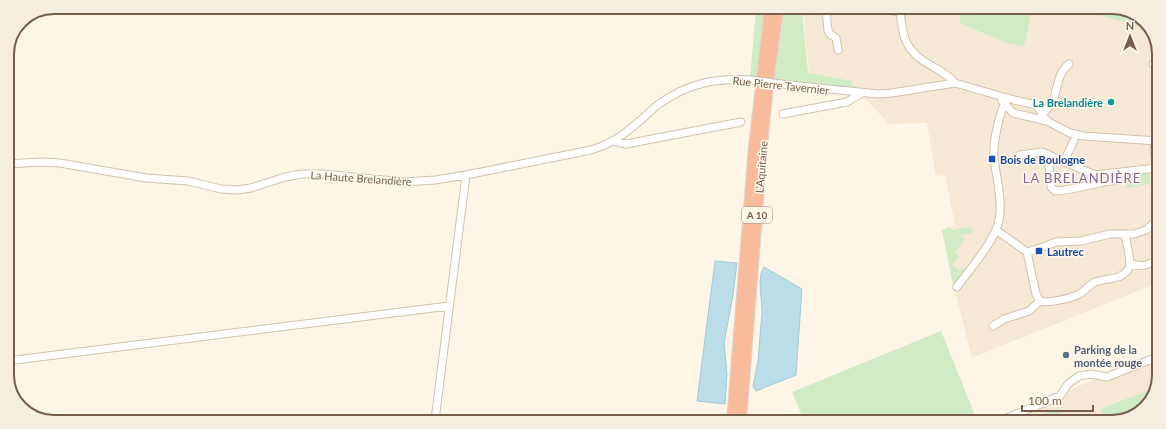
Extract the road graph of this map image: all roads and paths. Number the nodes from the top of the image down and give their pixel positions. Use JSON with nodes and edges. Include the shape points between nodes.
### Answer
{"nodes":[{"id":1,"x":769,"y":14,"type":"edge"},
{"id":2,"x":777,"y":14,"type":"edge"},
{"id":3,"x":826,"y":14,"type":"edge"},
{"id":4,"x":900,"y":14,"type":"edge"},
{"id":5,"x":838,"y":50,"type":"dead end"},
{"id":6,"x":1069,"y":64,"type":"dead end"},
{"id":7,"x":955,"y":83,"type":"junction"},
{"id":8,"x":862,"y":93,"type":"junction"},
{"id":9,"x":1006,"y":101,"type":"junction"},
{"id":10,"x":783,"y":114,"type":"dead end"},
{"id":11,"x":1040,"y":116,"type":"junction"},
{"id":12,"x":742,"y":122,"type":"dead end"},
{"id":13,"x":1074,"y":140,"type":"dead end"},
{"id":14,"x":613,"y":141,"type":"junction"},
{"id":15,"x":1152,"y":141,"type":"edge"},
{"id":16,"x":1020,"y":155,"type":"dead end"},
{"id":17,"x":1048,"y":155,"type":"junction"},
{"id":18,"x":1064,"y":162,"type":"junction"},
{"id":19,"x":14,"y":164,"type":"edge"},
{"id":20,"x":1152,"y":171,"type":"edge"},
{"id":21,"x":1120,"y":173,"type":"junction"},
{"id":22,"x":466,"y":175,"type":"junction"},
{"id":23,"x":1152,"y":225,"type":"edge"},
{"id":24,"x":996,"y":230,"type":"junction"},
{"id":25,"x":1125,"y":235,"type":"junction"},
{"id":26,"x":1027,"y":252,"type":"junction"},
{"id":27,"x":1152,"y":263,"type":"edge"},
{"id":28,"x":1130,"y":264,"type":"junction"},
{"id":29,"x":957,"y":287,"type":"dead end"},
{"id":30,"x":1040,"y":301,"type":"junction"},
{"id":31,"x":449,"y":306,"type":"junction"},
{"id":32,"x":993,"y":326,"type":"dead end"},
{"id":33,"x":1152,"y":359,"type":"edge"},
{"id":34,"x":14,"y":360,"type":"edge"},
{"id":35,"x":436,"y":415,"type":"edge"},
{"id":36,"x":732,"y":415,"type":"edge"},
{"id":37,"x":741,"y":415,"type":"edge"},
{"id":38,"x":1014,"y":415,"type":"edge"}],
"edges":[{"from":1,"to":36,"type":"highway","name":"L'Aquitaine","number":"A 10","via":[[756,123]]},
{"from":2,"to":37,"type":"highway","name":"L'Aquitaine","number":"A 10","via":[[764,124]]},
{"from":3,"to":5,"type":"street","via":[[828,31],[836,38]]},
{"from":4,"to":7,"type":"street","via":[[904,40],[912,52]]},
{"from":6,"to":11,"type":"street","via":[[1060,75],[1052,103]]},
{"from":7,"to":8,"type":"street","name":"Rue Pierre Tavernier","via":[[892,93]]},
{"from":7,"to":9,"type":"street","name":"Rue Pierre Tavernier","via":[[996,95]]},
{"from":8,"to":10,"type":"street","via":[[847,102]]},
{"from":8,"to":14,"type":"street","name":"Rue Pierre Tavernier","bridge":true,"via":[[750,80],[711,81],[678,92],[658,104],[636,125]]},
{"from":9,"to":11,"type":"street","name":"Rue Pierre Tavernier","via":[[1013,113]]},
{"from":9,"to":11,"type":"street","name":"Rue Pierre Tavernier","via":[[1036,105]]},
{"from":9,"to":24,"type":"street","via":[[994,149],[1000,200]]},
{"from":11,"to":15,"type":"street","name":"Rue Pierre Tavernier","via":[[1065,131],[1079,135]]},
{"from":12,"to":14,"type":"street","via":[[626,144]]},
{"from":13,"to":18,"type":"street"},
{"from":14,"to":22,"type":"street","name":"Rue Pierre Tavernier","via":[[577,154]]},
{"from":16,"to":17,"type":"street","via":[[1042,152]]},
{"from":17,"to":18,"type":"street"},
{"from":17,"to":21,"type":"street","via":[[1051,187],[1055,191],[1118,180]]},
{"from":18,"to":21,"type":"street","via":[[1095,175]]},
{"from":19,"to":22,"type":"street","name":"La Haute Brelandière","via":[[60,162],[146,178],[188,181],[236,190],[302,174],[404,182]]},
{"from":20,"to":21,"type":"street"},
{"from":22,"to":31,"type":"street"},
{"from":23,"to":25,"type":"street","via":[[1140,233]]},
{"from":24,"to":26,"type":"street"},
{"from":24,"to":29,"type":"street"},
{"from":25,"to":26,"type":"street","via":[[1110,234],[1081,241],[1056,242]]},
{"from":25,"to":28,"type":"street"},
{"from":26,"to":30,"type":"street","via":[[1036,294]]},
{"from":27,"to":28,"type":"street","via":[[1142,266]]},
{"from":28,"to":30,"type":"street","via":[[1120,276],[1093,283],[1075,296]]},
{"from":30,"to":32,"type":"street","via":[[1029,311],[1004,319]]},
{"from":31,"to":34,"type":"street"},
{"from":31,"to":35,"type":"street"},
{"from":33,"to":38,"type":"street","via":[[1107,377],[1091,374],[1079,376],[1056,398]]}]}
